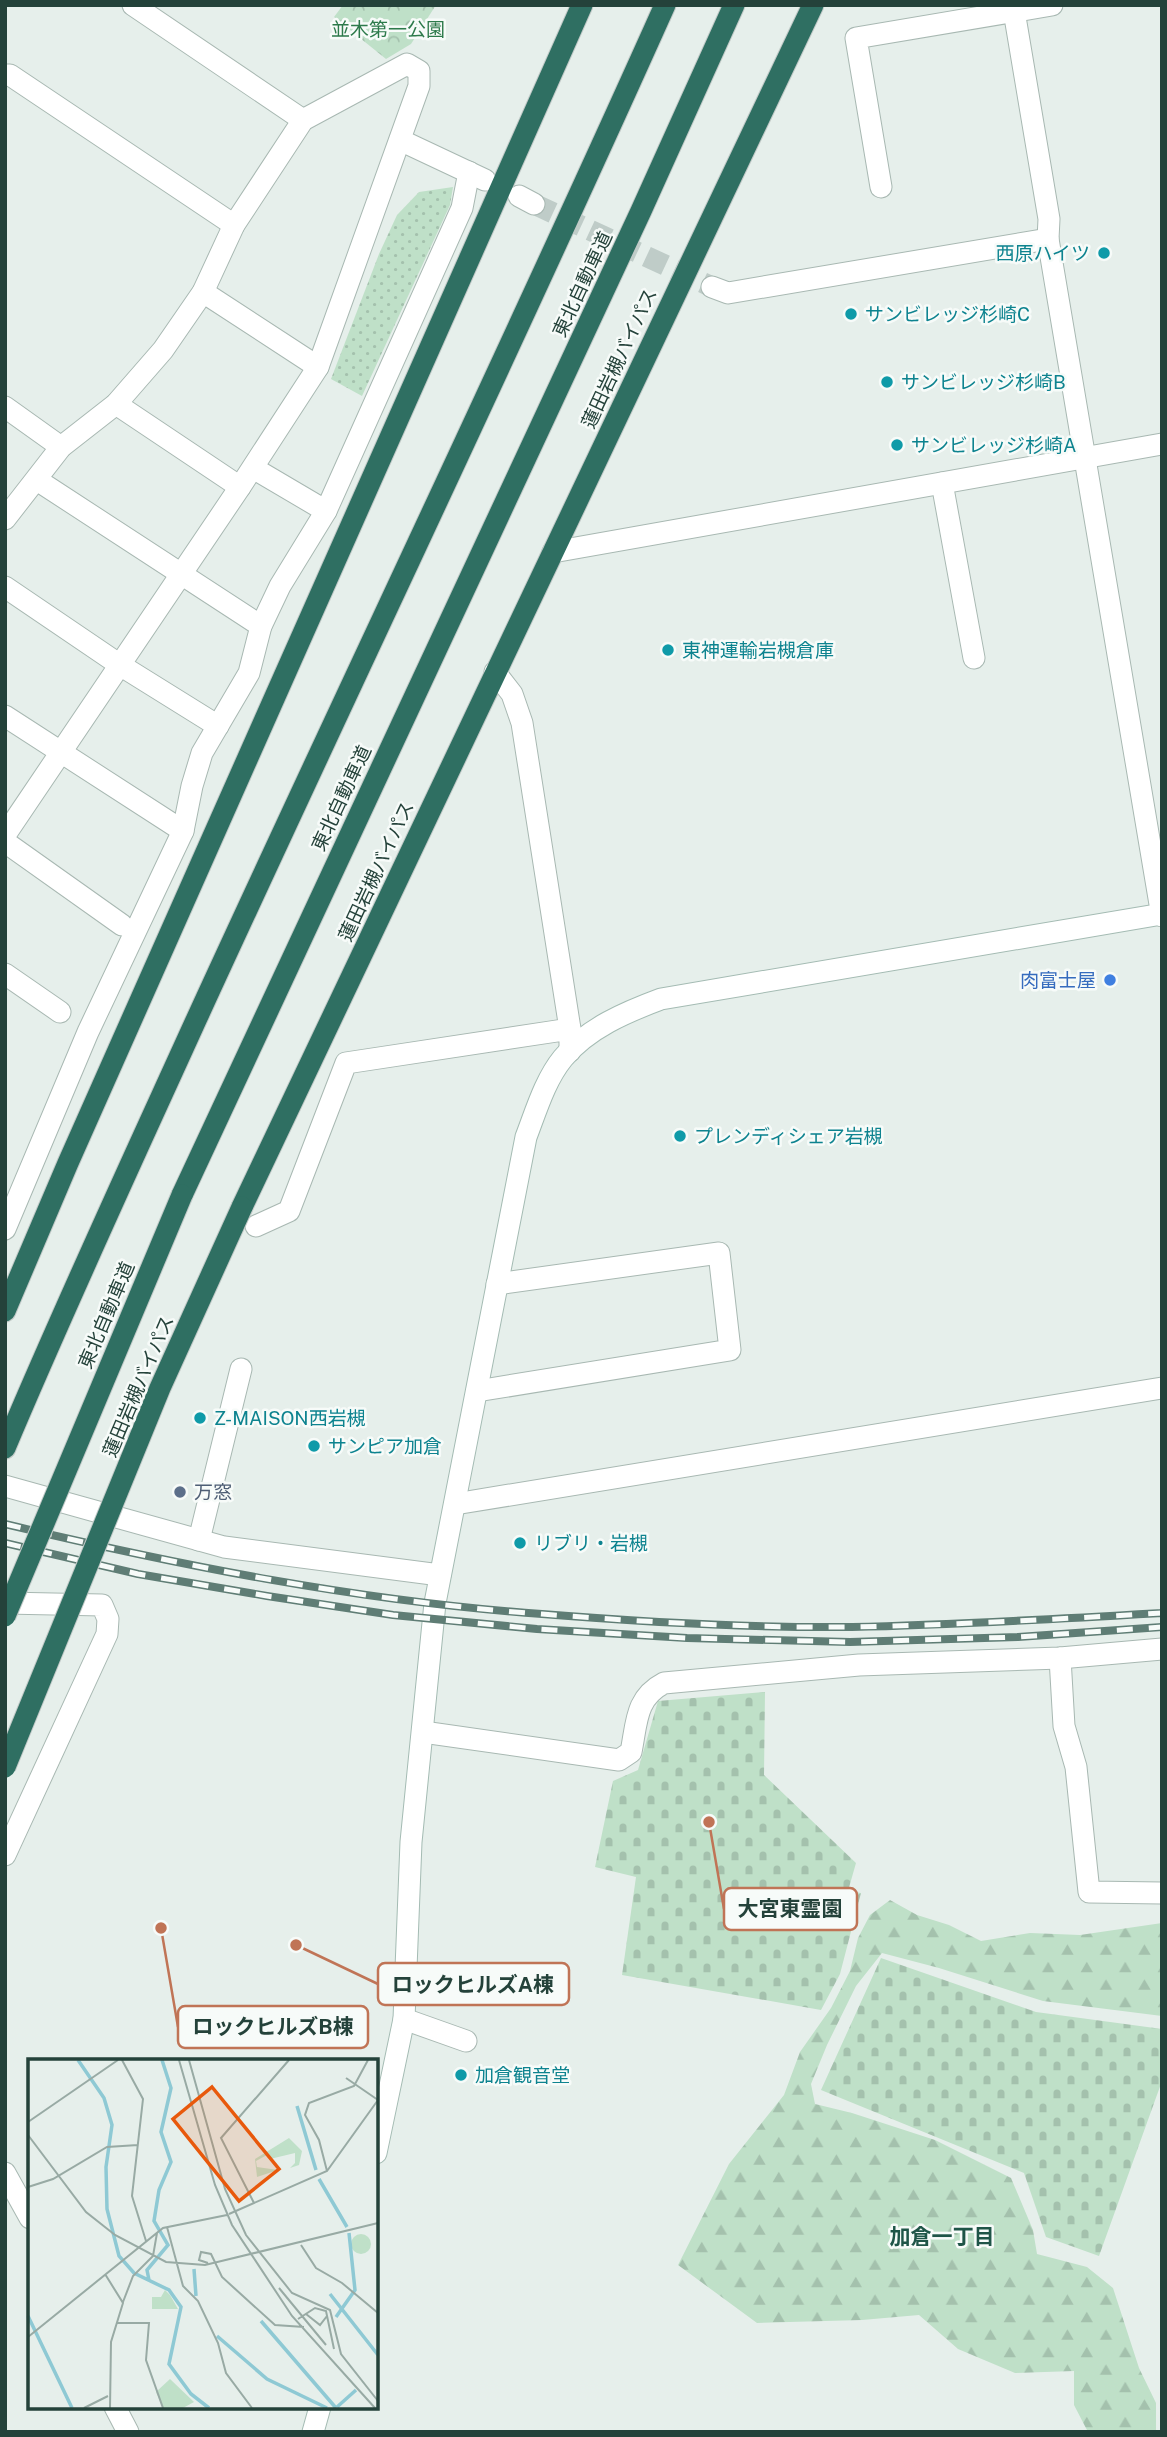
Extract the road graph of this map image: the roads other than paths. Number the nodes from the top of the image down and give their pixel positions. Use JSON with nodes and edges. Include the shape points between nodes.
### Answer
{"nodes":[{"id":1,"x":133,"y":5,"type":"edge"},
{"id":2,"x":582,"y":5,"type":"edge"},
{"id":3,"x":664,"y":5,"type":"edge"},
{"id":4,"x":734,"y":5,"type":"edge"},
{"id":5,"x":813,"y":5,"type":"edge"},
{"id":6,"x":1052,"y":5,"type":"edge"},
{"id":7,"x":1013,"y":8,"type":"edge"},
{"id":8,"x":5,"y":75,"type":"edge"},
{"id":9,"x":303,"y":120,"type":"junction"},
{"id":10,"x":400,"y":140,"type":"junction"},
{"id":11,"x":881,"y":187,"type":"dead end"},
{"id":12,"x":234,"y":225,"type":"junction"},
{"id":13,"x":1048,"y":239,"type":"junction"},
{"id":14,"x":712,"y":287,"type":"tunnel mouth"},
{"id":15,"x":203,"y":292,"type":"junction"},
{"id":16,"x":318,"y":367,"type":"junction"},
{"id":17,"x":116,"y":404,"type":"junction"},
{"id":18,"x":5,"y":407,"type":"edge"},
{"id":19,"x":1162,"y":444,"type":"edge"},
{"id":20,"x":61,"y":447,"type":"junction"},
{"id":21,"x":1084,"y":457,"type":"junction"},
{"id":22,"x":253,"y":468,"type":"junction"},
{"id":23,"x":37,"y":480,"type":"junction"},
{"id":24,"x":942,"y":483,"type":"junction"},
{"id":25,"x":240,"y":487,"type":"junction"},
{"id":26,"x":326,"y":510,"type":"junction"},
{"id":27,"x":5,"y":519,"type":"edge"},
{"id":28,"x":553,"y":552,"type":"junction"},
{"id":29,"x":181,"y":575,"type":"junction"},
{"id":30,"x":5,"y":587,"type":"edge"},
{"id":31,"x":261,"y":626,"type":"junction"},
{"id":32,"x":974,"y":658,"type":"dead end"},
{"id":33,"x":120,"y":665,"type":"junction"},
{"id":34,"x":495,"y":672,"type":"junction"},
{"id":35,"x":5,"y":716,"type":"edge"},
{"id":36,"x":218,"y":726,"type":"junction"},
{"id":37,"x":61,"y":753,"type":"junction"},
{"id":38,"x":183,"y":831,"type":"junction"},
{"id":39,"x":5,"y":835,"type":"edge"},
{"id":40,"x":5,"y":842,"type":"edge"},
{"id":41,"x":1162,"y":915,"type":"edge"},
{"id":42,"x":122,"y":925,"type":"dead end"},
{"id":43,"x":5,"y":974,"type":"edge"},
{"id":44,"x":60,"y":1012,"type":"dead end"},
{"id":45,"x":569,"y":1029,"type":"junction"},
{"id":46,"x":570,"y":1051,"type":"junction"},
{"id":47,"x":6,"y":1226,"type":"edge"},
{"id":48,"x":256,"y":1226,"type":"dead end"},
{"id":49,"x":497,"y":1284,"type":"junction"},
{"id":50,"x":5,"y":1311,"type":"edge"},
{"id":51,"x":241,"y":1369,"type":"dead end"},
{"id":52,"x":1162,"y":1388,"type":"edge"},
{"id":53,"x":477,"y":1391,"type":"junction"},
{"id":54,"x":5,"y":1448,"type":"edge"},
{"id":55,"x":5,"y":1486,"type":"edge"},
{"id":56,"x":455,"y":1504,"type":"junction"},
{"id":57,"x":199,"y":1540,"type":"junction"},
{"id":58,"x":440,"y":1575,"type":"junction"},
{"id":59,"x":5,"y":1603,"type":"edge"},
{"id":60,"x":5,"y":1616,"type":"edge"},
{"id":61,"x":1162,"y":1649,"type":"edge"},
{"id":62,"x":1060,"y":1658,"type":"junction"},
{"id":63,"x":423,"y":1731,"type":"junction"},
{"id":64,"x":5,"y":1767,"type":"edge"},
{"id":65,"x":5,"y":1855,"type":"edge"},
{"id":66,"x":1162,"y":1893,"type":"edge"},
{"id":67,"x":404,"y":2019,"type":"junction"},
{"id":68,"x":466,"y":2041,"type":"dead end"},
{"id":69,"x":378,"y":2143,"type":"edge"},
{"id":70,"x":5,"y":2173,"type":"edge"},
{"id":71,"x":28,"y":2213,"type":"edge"},
{"id":72,"x":116,"y":2409,"type":"edge"},
{"id":73,"x":319,"y":2409,"type":"edge"},
{"id":74,"x":128,"y":2432,"type":"edge"},
{"id":75,"x":313,"y":2432,"type":"edge"}],
"edges":[{"from":1,"to":9,"type":"street"},
{"from":2,"to":50,"type":"highway"},
{"from":3,"to":54,"type":"highway","name":"東北自動車道","via":[[123,1180]]},
{"from":4,"to":60,"type":"highway","name":"東北自動車道","bridge":true,"via":[[182,1195]]},
{"from":5,"to":28,"type":"highway","name":"蓮田岩槻バイパス"},
{"from":6,"to":7,"type":"street"},
{"from":7,"to":11,"type":"street","via":[[856,38]]},
{"from":7,"to":13,"type":"street","via":[[1049,219]]},
{"from":8,"to":12,"type":"street"},
{"from":9,"to":10,"type":"street","via":[[407,64],[419,71],[419,86]]},
{"from":9,"to":12,"type":"street"},
{"from":10,"to":16,"type":"street"},
{"from":10,"to":26,"type":"street","via":[[477,176]]},
{"from":12,"to":15,"type":"street"},
{"from":13,"to":14,"type":"street","via":[[729,293]]},
{"from":13,"to":21,"type":"street"},
{"from":15,"to":16,"type":"street"},
{"from":15,"to":17,"type":"street","via":[[163,350]]},
{"from":16,"to":22,"type":"street"},
{"from":17,"to":20,"type":"street"},
{"from":17,"to":25,"type":"street"},
{"from":18,"to":20,"type":"street"},
{"from":19,"to":21,"type":"street"},
{"from":20,"to":23,"type":"street"},
{"from":21,"to":24,"type":"street"},
{"from":21,"to":41,"type":"street"},
{"from":22,"to":25,"type":"street"},
{"from":22,"to":26,"type":"street"},
{"from":23,"to":27,"type":"street"},
{"from":23,"to":29,"type":"street"},
{"from":24,"to":28,"type":"street"},
{"from":24,"to":32,"type":"street"},
{"from":25,"to":29,"type":"street"},
{"from":26,"to":31,"type":"street"},
{"from":28,"to":34,"type":"highway","name":"蓮田岩槻バイパス"},
{"from":29,"to":31,"type":"street"},
{"from":29,"to":33,"type":"street"},
{"from":30,"to":33,"type":"street"},
{"from":31,"to":36,"type":"street","via":[[249,673]]},
{"from":33,"to":36,"type":"street"},
{"from":33,"to":37,"type":"street"},
{"from":34,"to":45,"type":"street","via":[[512,694],[522,723]]},
{"from":34,"to":64,"type":"highway","name":"蓮田岩槻バイパス","bridge":true,"via":[[155,1400]]},
{"from":35,"to":37,"type":"street"},
{"from":36,"to":38,"type":"street","via":[[202,753]]},
{"from":37,"to":38,"type":"street"},
{"from":37,"to":39,"type":"street"},
{"from":38,"to":47,"type":"street","via":[[88,1032]]},
{"from":40,"to":42,"type":"street"},
{"from":41,"to":46,"type":"street","via":[[661,999],[617,1016]]},
{"from":43,"to":44,"type":"street"},
{"from":45,"to":46,"type":"street"},
{"from":45,"to":48,"type":"street","via":[[346,1063],[289,1212]]},
{"from":46,"to":49,"type":"street","via":[[545,1089],[526,1137]]},
{"from":49,"to":53,"type":"street"},
{"from":49,"to":53,"type":"street","via":[[719,1252],[730,1350]]},
{"from":51,"to":57,"type":"street"},
{"from":52,"to":56,"type":"street"},
{"from":53,"to":56,"type":"street"},
{"from":55,"to":57,"type":"street"},
{"from":56,"to":58,"type":"street"},
{"from":57,"to":58,"type":"street"},
{"from":58,"to":63,"type":"street"},
{"from":59,"to":65,"type":"street","via":[[102,1605],[108,1619],[107,1634]]},
{"from":61,"to":62,"type":"street"},
{"from":62,"to":63,"type":"street","via":[[859,1665],[664,1683],[644,1697],[631,1752],[619,1760]]},
{"from":62,"to":66,"type":"street","via":[[1064,1727],[1076,1767],[1089,1892]]},
{"from":63,"to":67,"type":"street","via":[[411,1842]]},
{"from":67,"to":68,"type":"street"},
{"from":67,"to":69,"type":"street"},
{"from":70,"to":71,"type":"street"},
{"from":72,"to":74,"type":"street"},
{"from":73,"to":75,"type":"street"}]}
